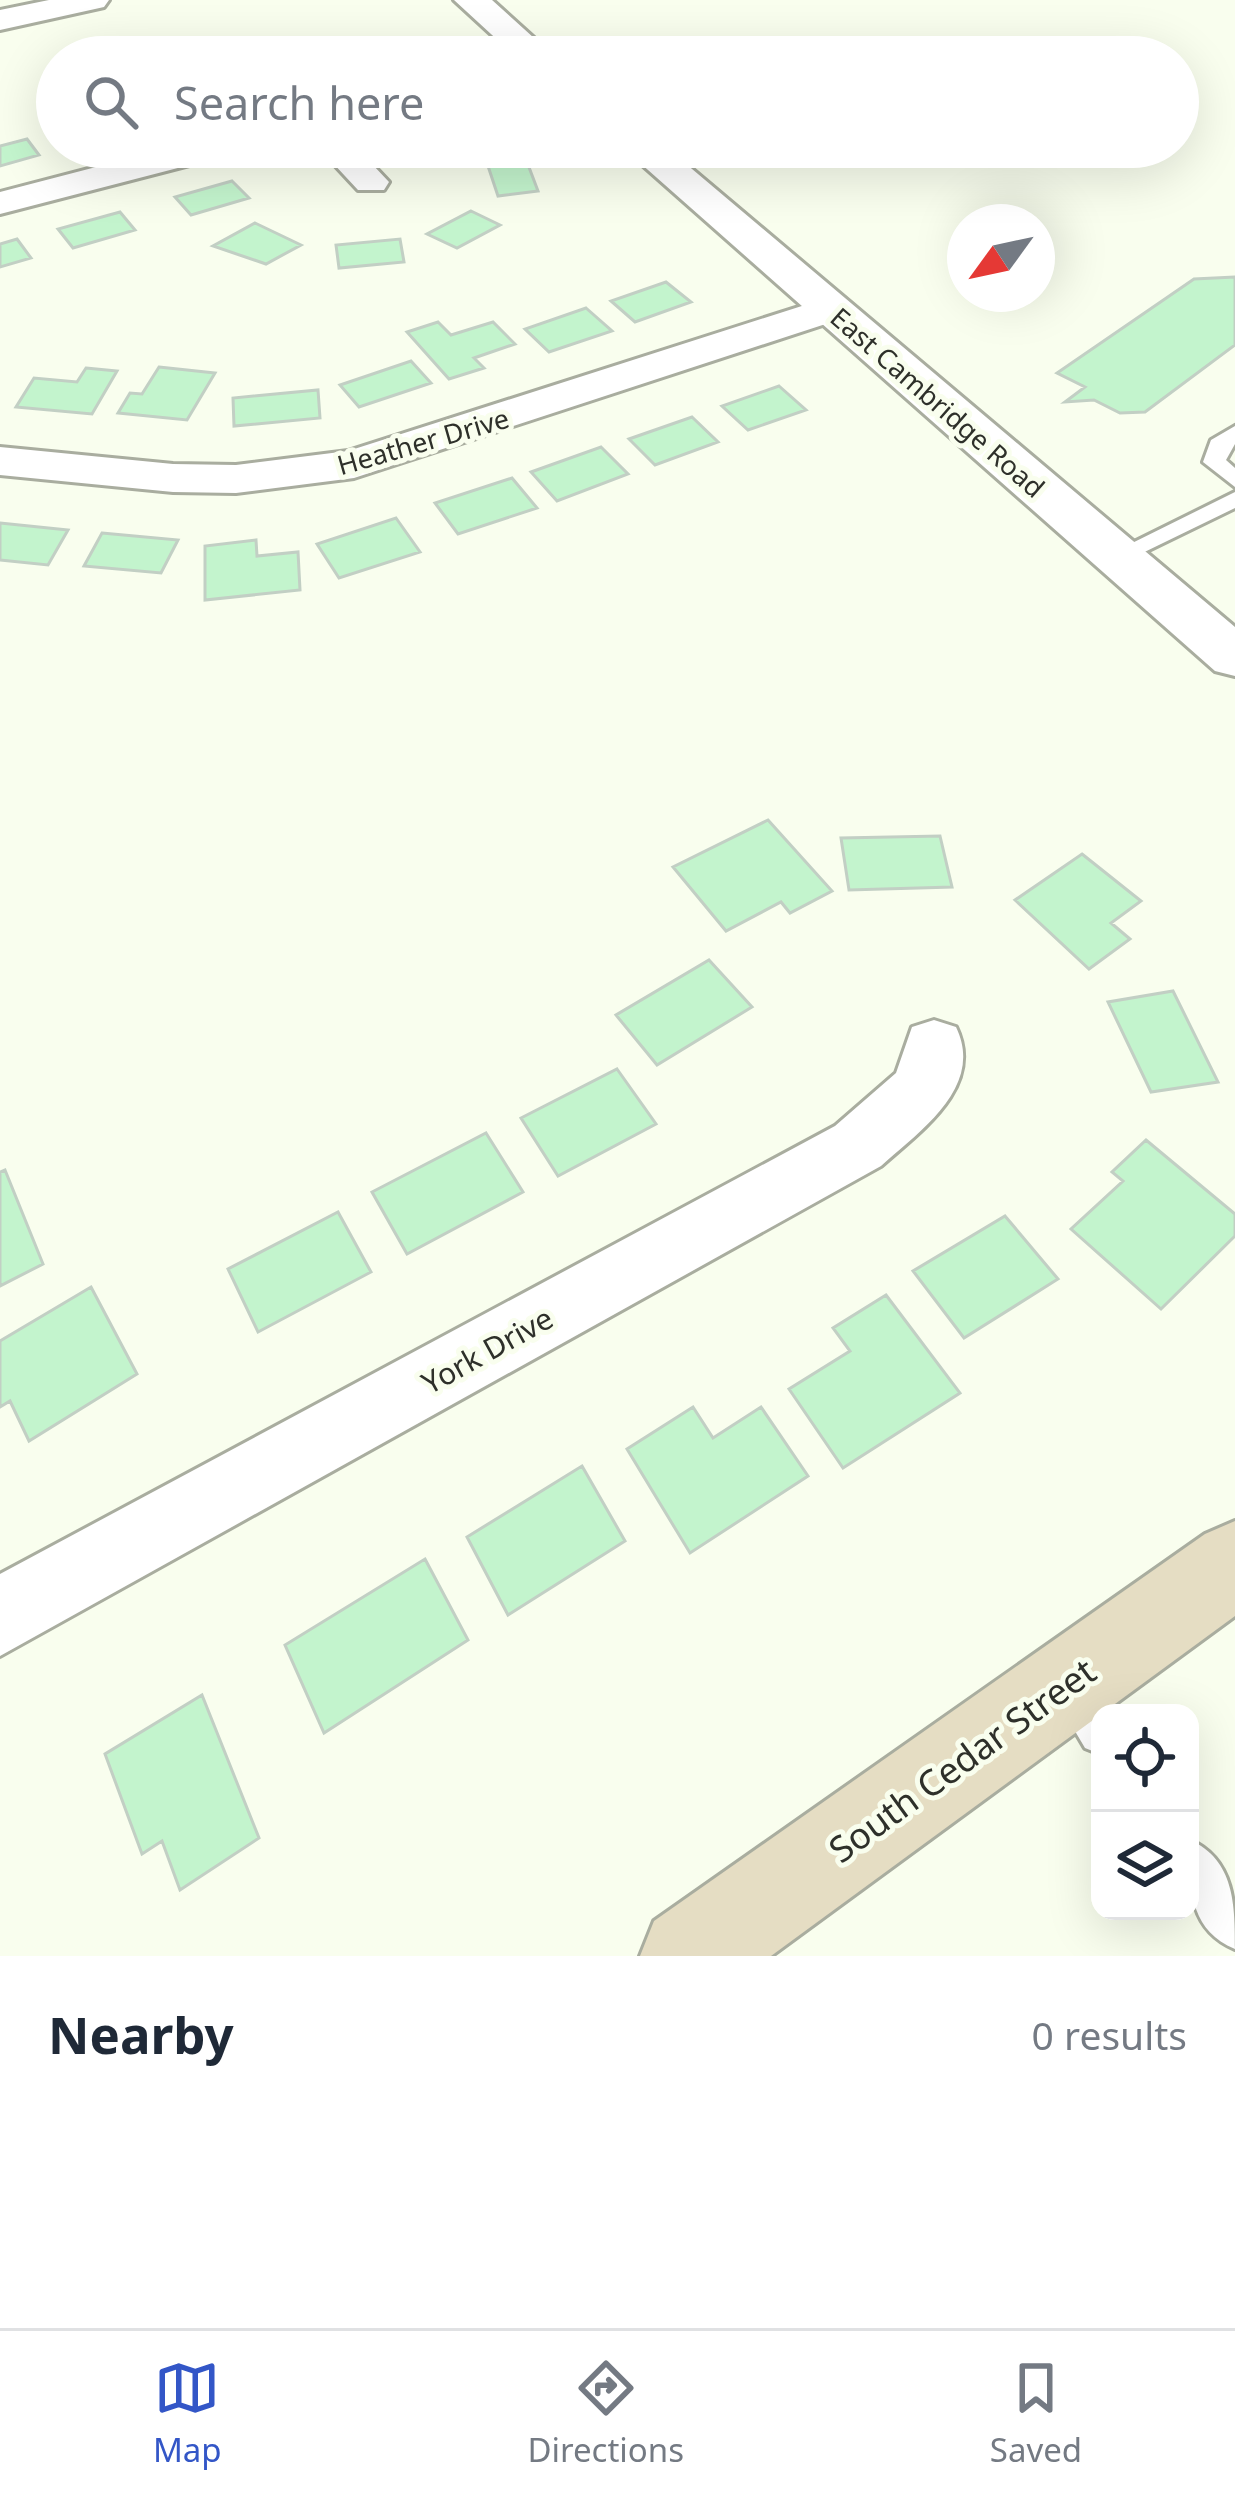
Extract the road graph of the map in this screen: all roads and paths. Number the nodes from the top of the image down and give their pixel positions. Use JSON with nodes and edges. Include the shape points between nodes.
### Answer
{"nodes":[{"id":1,"x":93,"y":0,"type":"edge"},
{"id":2,"x":471,"y":0,"type":"edge"},
{"id":3,"x":0,"y":20,"type":"edge"},
{"id":4,"x":513,"y":36,"type":"edge"},
{"id":5,"x":134,"y":168,"type":"edge"},
{"id":6,"x":356,"y":168,"type":"edge"},
{"id":7,"x":666,"y":168,"type":"edge"},
{"id":8,"x":370,"y":182,"type":"dead end"},
{"id":9,"x":0,"y":203,"type":"edge"},
{"id":10,"x":830,"y":309,"type":"junction"},
{"id":11,"x":1235,"y":433,"type":"edge"},
{"id":12,"x":0,"y":460,"type":"edge"},
{"id":13,"x":1235,"y":480,"type":"edge"},
{"id":14,"x":1235,"y":499,"type":"edge"},
{"id":15,"x":1118,"y":556,"type":"junction"},
{"id":16,"x":1235,"y":657,"type":"edge"},
{"id":17,"x":934,"y":1046,"type":"dead end"},
{"id":18,"x":1235,"y":1564,"type":"edge"},
{"id":19,"x":0,"y":1617,"type":"edge"},
{"id":20,"x":1083,"y":1709,"type":"edge"},
{"id":21,"x":1199,"y":1875,"type":"edge"},
{"id":22,"x":1235,"y":1927,"type":"edge"},
{"id":23,"x":689,"y":1956,"type":"edge"}],
"edges":[{"from":1,"to":3,"type":"street"},
{"from":2,"to":4,"type":"street"},
{"from":5,"to":9,"type":"street"},
{"from":6,"to":8,"type":"street"},
{"from":7,"to":10,"type":"street","name":"East Cambridge Road"},
{"from":10,"to":12,"type":"street","name":"Heather Drive","via":[[354,464],[278,476],[173,478]]},
{"from":10,"to":15,"type":"street","name":"East Cambridge Road"},
{"from":11,"to":13,"type":"lane","via":[[1214,462]]},
{"from":14,"to":15,"type":"lane"},
{"from":15,"to":16,"type":"street","name":"East Cambridge Road"},
{"from":17,"to":19,"type":"street","name":"York Drive","via":[[924,1088],[858,1146]]},
{"from":18,"to":20,"type":"main road","name":"South Cedar Street"},
{"from":20,"to":23,"type":"main road","name":"South Cedar Street"},
{"from":21,"to":22,"type":"lane"}]}
